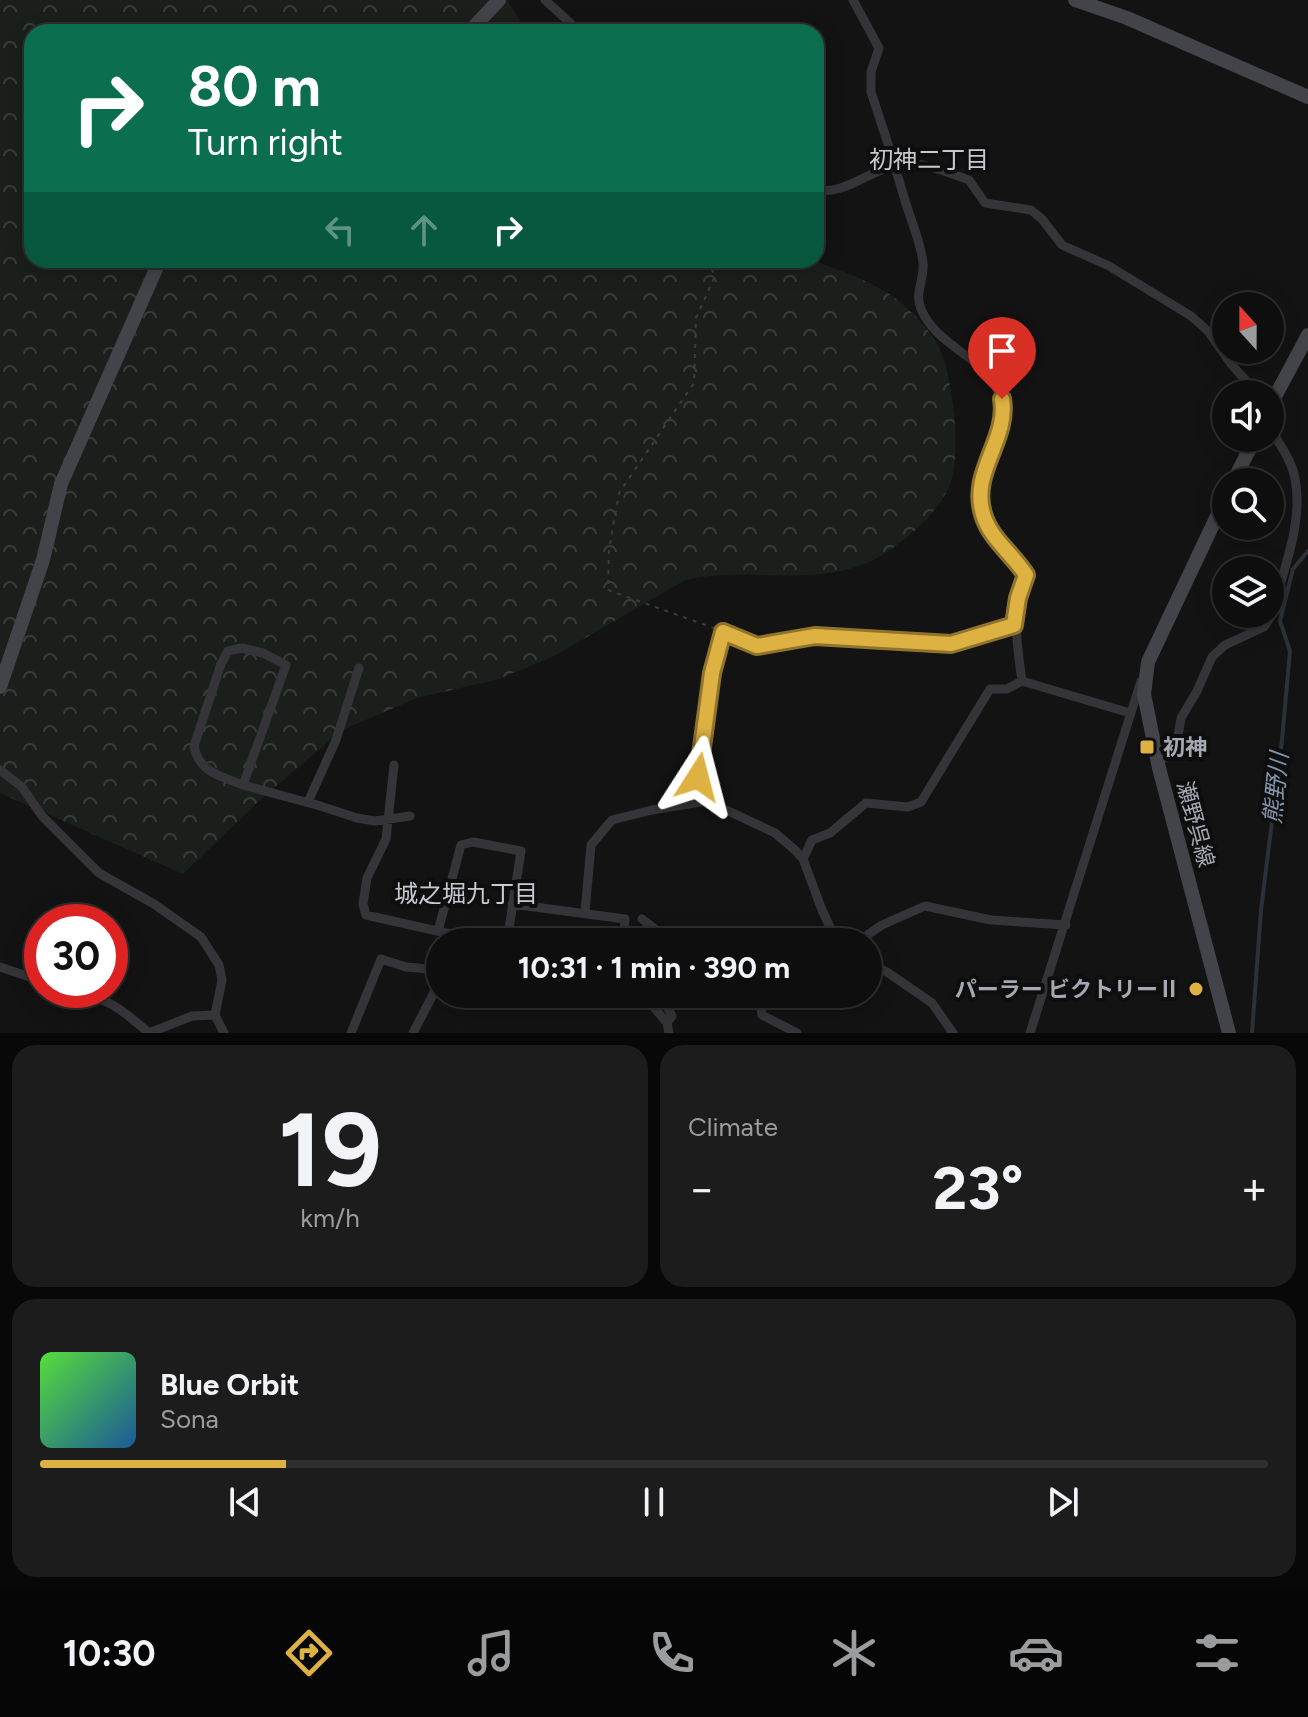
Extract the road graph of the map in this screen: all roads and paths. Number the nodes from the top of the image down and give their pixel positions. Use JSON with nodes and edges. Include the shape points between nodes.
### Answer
{"nodes":[{"id":1,"x":499,"y":0,"type":"edge"},
{"id":2,"x":545,"y":0,"type":"edge"},
{"id":3,"x":853,"y":0,"type":"edge"},
{"id":4,"x":1075,"y":0,"type":"edge"},
{"id":5,"x":476,"y":24,"type":"edge"},
{"id":6,"x":571,"y":24,"type":"edge"},
{"id":7,"x":1308,"y":97,"type":"edge"},
{"id":8,"x":896,"y":164,"type":"junction"},
{"id":9,"x":824,"y":190,"type":"edge"},
{"id":10,"x":156,"y":268,"type":"edge"},
{"id":11,"x":711,"y":268,"type":"edge"},
{"id":12,"x":1308,"y":335,"type":"edge"},
{"id":13,"x":1245,"y":380,"type":"edge"},
{"id":14,"x":1284,"y":380,"type":"edge"},
{"id":15,"x":1284,"y":452,"type":"edge"},
{"id":16,"x":1212,"y":527,"type":"edge"},
{"id":17,"x":1014,"y":625,"type":"junction"},
{"id":18,"x":723,"y":632,"type":"junction"},
{"id":19,"x":1148,"y":662,"type":"junction"},
{"id":20,"x":359,"y":668,"type":"dead end"},
{"id":21,"x":1022,"y":681,"type":"junction"},
{"id":22,"x":0,"y":687,"type":"edge"},
{"id":23,"x":1130,"y":713,"type":"junction"},
{"id":24,"x":1157,"y":760,"type":"junction"},
{"id":25,"x":394,"y":765,"type":"dead end"},
{"id":26,"x":0,"y":770,"type":"edge"},
{"id":27,"x":243,"y":785,"type":"junction"},
{"id":28,"x":707,"y":801,"type":"junction"},
{"id":29,"x":308,"y":802,"type":"junction"},
{"id":30,"x":410,"y":816,"type":"dead end"},
{"id":31,"x":387,"y":818,"type":"junction"},
{"id":32,"x":803,"y":859,"type":"junction"},
{"id":33,"x":512,"y":904,"type":"junction"},
{"id":34,"x":585,"y":912,"type":"junction"},
{"id":35,"x":642,"y":919,"type":"dead end"},
{"id":36,"x":1066,"y":925,"type":"junction"},
{"id":37,"x":426,"y":928,"type":"edge"},
{"id":38,"x":439,"y":928,"type":"edge"},
{"id":39,"x":509,"y":928,"type":"edge"},
{"id":40,"x":624,"y":928,"type":"edge"},
{"id":41,"x":654,"y":928,"type":"edge"},
{"id":42,"x":831,"y":928,"type":"edge"},
{"id":43,"x":878,"y":928,"type":"edge"},
{"id":44,"x":0,"y":967,"type":"edge"},
{"id":45,"x":426,"y":969,"type":"edge"},
{"id":46,"x":882,"y":970,"type":"edge"},
{"id":47,"x":24,"y":975,"type":"edge"},
{"id":48,"x":120,"y":1008,"type":"edge"},
{"id":49,"x":426,"y":1008,"type":"edge"},
{"id":50,"x":653,"y":1008,"type":"edge"},
{"id":51,"x":668,"y":1008,"type":"edge"},
{"id":52,"x":761,"y":1008,"type":"edge"},
{"id":53,"x":215,"y":1015,"type":"junction"},
{"id":54,"x":668,"y":1028,"type":"edge"},
{"id":55,"x":224,"y":1033,"type":"edge"},
{"id":56,"x":351,"y":1033,"type":"edge"},
{"id":57,"x":413,"y":1033,"type":"edge"},
{"id":58,"x":797,"y":1033,"type":"edge"},
{"id":59,"x":953,"y":1033,"type":"edge"},
{"id":60,"x":1030,"y":1033,"type":"edge"},
{"id":61,"x":1229,"y":1033,"type":"edge"}],
"edges":[{"from":1,"to":5,"type":"street"},
{"from":2,"to":6,"type":"street"},
{"from":3,"to":8,"type":"street","via":[[879,48],[871,92]]},
{"from":4,"to":7,"type":"street"},
{"from":8,"to":9,"type":"street"},
{"from":8,"to":13,"type":"street","via":[[969,180],[985,203],[1031,210],[1062,245],[1109,266],[1191,316]]},
{"from":8,"to":17,"type":"street","via":[[924,266],[918,298],[922,312],[951,347],[978,363],[1002,399],[991,458],[980,479],[982,514],[994,538],[1026,575]]},
{"from":10,"to":22,"type":"street","via":[[61,484],[43,560]]},
{"from":11,"to":18,"type":"path","via":[[715,276],[696,318],[694,383],[619,493],[608,590]]},
{"from":12,"to":14,"type":"street"},
{"from":15,"to":24,"type":"street","via":[[1295,479],[1298,512],[1271,616],[1264,627],[1212,657],[1181,718],[1175,754]]},
{"from":16,"to":19,"type":"street","name":"瀬野呉線"},
{"from":17,"to":18,"type":"street","via":[[951,644],[815,636],[757,646]]},
{"from":17,"to":21,"type":"street"},
{"from":18,"to":28,"type":"street","via":[[698,777]]},
{"from":19,"to":23,"type":"street"},
{"from":19,"to":24,"type":"street","name":"瀬野呉線","via":[[1144,694]]},
{"from":20,"to":29,"type":"street","via":[[336,740]]},
{"from":21,"to":23,"type":"street"},
{"from":21,"to":32,"type":"street","via":[[1007,689],[990,689],[921,802],[908,807],[866,803],[830,833],[812,840]]},
{"from":23,"to":36,"type":"street"},
{"from":24,"to":61,"type":"street","name":"瀬野呉線"},
{"from":25,"to":31,"type":"street"},
{"from":26,"to":53,"type":"street","via":[[22,787],[42,816],[99,873],[201,937],[222,980]]},
{"from":27,"to":27,"type":"street","via":[[202,765],[194,746],[221,664],[228,651],[242,648],[286,665]]},
{"from":27,"to":29,"type":"street","via":[[316,805]]},
{"from":28,"to":32,"type":"street","via":[[775,833]]},
{"from":28,"to":34,"type":"street","via":[[612,820],[591,845]]},
{"from":29,"to":31,"type":"street","via":[[357,818]]},
{"from":30,"to":31,"type":"street"},
{"from":31,"to":37,"type":"street","via":[[384,848],[367,878],[366,915]]},
{"from":32,"to":42,"type":"street"},
{"from":33,"to":34,"type":"street"},
{"from":33,"to":38,"type":"street","via":[[521,851],[473,842],[461,845]]},
{"from":33,"to":39,"type":"street"},
{"from":34,"to":40,"type":"street","via":[[625,919]]},
{"from":35,"to":41,"type":"street"},
{"from":36,"to":43,"type":"street","via":[[991,920],[925,906]]},
{"from":36,"to":60,"type":"street"},
{"from":44,"to":47,"type":"street"},
{"from":45,"to":56,"type":"street","via":[[381,959]]},
{"from":46,"to":59,"type":"street","via":[[932,1003]]},
{"from":48,"to":53,"type":"street","via":[[149,1033],[192,1016]]},
{"from":49,"to":57,"type":"street"},
{"from":50,"to":54,"type":"street"},
{"from":51,"to":54,"type":"street"},
{"from":52,"to":58,"type":"street","via":[[762,1015]]},
{"from":53,"to":55,"type":"street"}]}
